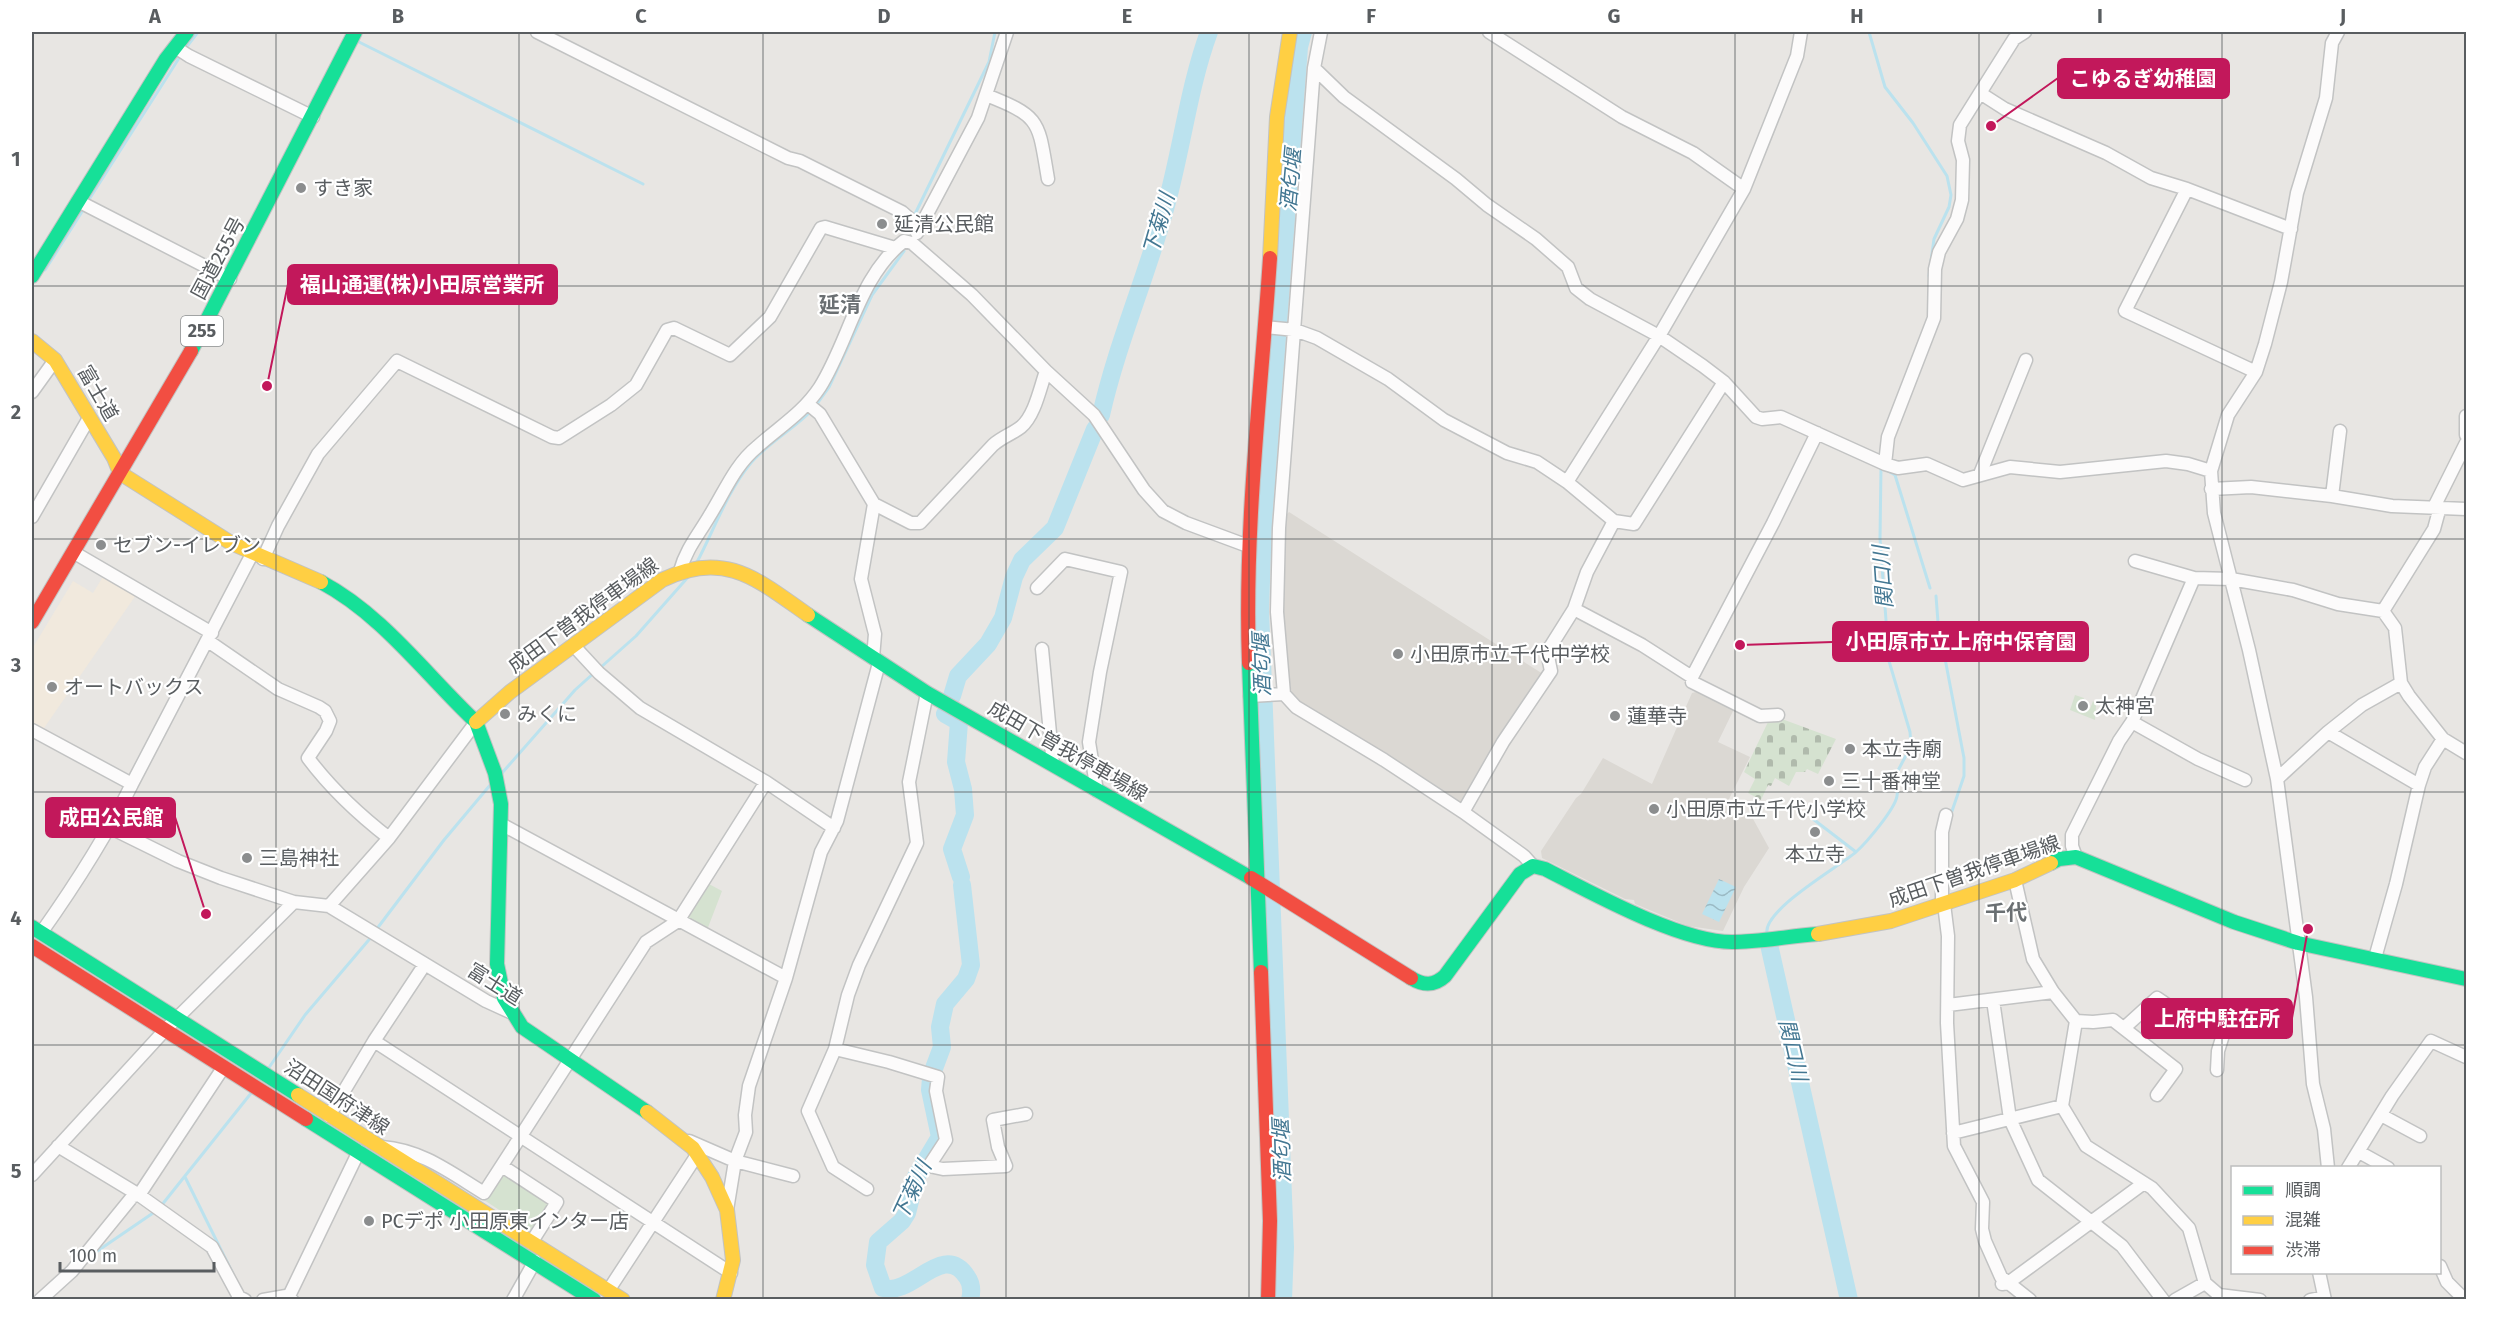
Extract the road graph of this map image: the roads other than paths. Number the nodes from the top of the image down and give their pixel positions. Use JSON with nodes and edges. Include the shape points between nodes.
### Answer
{"nodes":[{"id":1,"x":187,"y":32,"type":"edge"},
{"id":2,"x":355,"y":32,"type":"edge"},
{"id":3,"x":537,"y":32,"type":"edge"},
{"id":4,"x":1007,"y":32,"type":"edge"},
{"id":5,"x":1290,"y":32,"type":"edge"},
{"id":6,"x":1321,"y":32,"type":"edge"},
{"id":7,"x":1490,"y":32,"type":"edge"},
{"id":8,"x":1801,"y":32,"type":"edge"},
{"id":9,"x":2025,"y":32,"type":"edge"},
{"id":10,"x":2338,"y":32,"type":"edge"},
{"id":11,"x":179,"y":50,"type":"junction"},
{"id":12,"x":1314,"y":68,"type":"junction"},
{"id":13,"x":1980,"y":93,"type":"junction"},
{"id":14,"x":986,"y":95,"type":"junction"},
{"id":15,"x":313,"y":117,"type":"junction"},
{"id":16,"x":1047,"y":179,"type":"dead end"},
{"id":17,"x":1744,"y":189,"type":"junction"},
{"id":18,"x":2187,"y":189,"type":"junction"},
{"id":19,"x":84,"y":204,"type":"junction"},
{"id":20,"x":919,"y":227,"type":"junction"},
{"id":21,"x":2291,"y":229,"type":"junction"},
{"id":22,"x":912,"y":243,"type":"junction"},
{"id":23,"x":895,"y":248,"type":"junction"},
{"id":24,"x":32,"y":276,"type":"edge"},
{"id":25,"x":230,"y":279,"type":"junction"},
{"id":26,"x":1265,"y":327,"type":"junction"},
{"id":27,"x":1295,"y":330,"type":"junction"},
{"id":28,"x":1659,"y":336,"type":"junction"},
{"id":29,"x":32,"y":341,"type":"edge"},
{"id":30,"x":55,"y":360,"type":"junction"},
{"id":31,"x":2026,"y":360,"type":"dead end"},
{"id":32,"x":1046,"y":371,"type":"junction"},
{"id":33,"x":2256,"y":372,"type":"junction"},
{"id":34,"x":1724,"y":382,"type":"junction"},
{"id":35,"x":32,"y":392,"type":"edge"},
{"id":36,"x":812,"y":407,"type":"junction"},
{"id":37,"x":2466,"y":416,"type":"edge"},
{"id":38,"x":89,"y":418,"type":"junction"},
{"id":39,"x":2340,"y":431,"type":"dead end"},
{"id":40,"x":1817,"y":433,"type":"junction"},
{"id":41,"x":2466,"y":435,"type":"edge"},
{"id":42,"x":2466,"y":443,"type":"edge"},
{"id":43,"x":1881,"y":462,"type":"junction"},
{"id":44,"x":2211,"y":471,"type":"junction"},
{"id":45,"x":120,"y":473,"type":"junction"},
{"id":46,"x":1980,"y":474,"type":"junction"},
{"id":47,"x":1567,"y":482,"type":"junction"},
{"id":48,"x":2211,"y":489,"type":"junction"},
{"id":49,"x":2332,"y":496,"type":"junction"},
{"id":50,"x":874,"y":504,"type":"junction"},
{"id":51,"x":2437,"y":507,"type":"junction"},
{"id":52,"x":2466,"y":509,"type":"edge"},
{"id":53,"x":32,"y":517,"type":"edge"},
{"id":54,"x":1614,"y":521,"type":"junction"},
{"id":55,"x":1248,"y":546,"type":"junction"},
{"id":56,"x":73,"y":552,"type":"junction"},
{"id":57,"x":258,"y":556,"type":"junction"},
{"id":58,"x":2135,"y":561,"type":"dead end"},
{"id":59,"x":680,"y":571,"type":"junction"},
{"id":60,"x":2194,"y":578,"type":"junction"},
{"id":61,"x":2231,"y":579,"type":"junction"},
{"id":62,"x":1037,"y":588,"type":"dead end"},
{"id":63,"x":1574,"y":609,"type":"junction"},
{"id":64,"x":2383,"y":611,"type":"junction"},
{"id":65,"x":32,"y":622,"type":"edge"},
{"id":66,"x":210,"y":637,"type":"junction"},
{"id":67,"x":574,"y":646,"type":"junction"},
{"id":68,"x":1042,"y":648,"type":"dead end"},
{"id":69,"x":876,"y":661,"type":"junction"},
{"id":70,"x":1692,"y":677,"type":"junction"},
{"id":71,"x":2401,"y":683,"type":"junction"},
{"id":72,"x":927,"y":693,"type":"junction"},
{"id":73,"x":1279,"y":695,"type":"junction"},
{"id":74,"x":1250,"y":696,"type":"junction"},
{"id":75,"x":1778,"y":715,"type":"dead end"},
{"id":76,"x":476,"y":722,"type":"junction"},
{"id":77,"x":2132,"y":722,"type":"junction"},
{"id":78,"x":32,"y":730,"type":"edge"},
{"id":79,"x":2328,"y":732,"type":"junction"},
{"id":80,"x":2443,"y":738,"type":"junction"},
{"id":81,"x":2466,"y":753,"type":"edge"},
{"id":82,"x":1053,"y":765,"type":"junction"},
{"id":83,"x":2277,"y":779,"type":"junction"},
{"id":84,"x":2245,"y":780,"type":"dead end"},
{"id":85,"x":766,"y":782,"type":"junction"},
{"id":86,"x":132,"y":784,"type":"junction"},
{"id":87,"x":2419,"y":785,"type":"junction"},
{"id":88,"x":1097,"y":791,"type":"junction"},
{"id":89,"x":1462,"y":812,"type":"junction"},
{"id":90,"x":1946,"y":815,"type":"dead end"},
{"id":91,"x":501,"y":824,"type":"junction"},
{"id":92,"x":111,"y":828,"type":"junction"},
{"id":93,"x":834,"y":828,"type":"junction"},
{"id":94,"x":389,"y":838,"type":"junction"},
{"id":95,"x":2076,"y":857,"type":"junction"},
{"id":96,"x":1533,"y":866,"type":"junction"},
{"id":97,"x":2015,"y":880,"type":"junction"},
{"id":98,"x":1257,"y":882,"type":"junction"},
{"id":99,"x":294,"y":902,"type":"junction"},
{"id":100,"x":1943,"y":904,"type":"junction"},
{"id":101,"x":329,"y":906,"type":"junction"},
{"id":102,"x":678,"y":921,"type":"junction"},
{"id":103,"x":36,"y":930,"type":"edge"},
{"id":104,"x":2298,"y":944,"type":"junction"},
{"id":105,"x":34,"y":951,"type":"edge"},
{"id":106,"x":2374,"y":958,"type":"junction"},
{"id":107,"x":425,"y":964,"type":"junction"},
{"id":108,"x":786,"y":978,"type":"junction"},
{"id":109,"x":2466,"y":980,"type":"edge"},
{"id":110,"x":2053,"y":992,"type":"junction"},
{"id":111,"x":1993,"y":1000,"type":"junction"},
{"id":112,"x":1948,"y":1005,"type":"junction"},
{"id":113,"x":510,"y":1012,"type":"junction"},
{"id":114,"x":177,"y":1019,"type":"junction"},
{"id":115,"x":2076,"y":1021,"type":"junction"},
{"id":116,"x":2124,"y":1028,"type":"junction"},
{"id":117,"x":165,"y":1030,"type":"junction"},
{"id":118,"x":374,"y":1041,"type":"junction"},
{"id":119,"x":835,"y":1049,"type":"junction"},
{"id":120,"x":2466,"y":1057,"type":"edge"},
{"id":121,"x":572,"y":1060,"type":"junction"},
{"id":122,"x":223,"y":1068,"type":"junction"},
{"id":123,"x":2217,"y":1070,"type":"dead end"},
{"id":124,"x":2157,"y":1095,"type":"dead end"},
{"id":125,"x":2062,"y":1106,"type":"junction"},
{"id":126,"x":1026,"y":1114,"type":"dead end"},
{"id":127,"x":2381,"y":1115,"type":"junction"},
{"id":128,"x":329,"y":1116,"type":"junction"},
{"id":129,"x":2010,"y":1119,"type":"junction"},
{"id":130,"x":1953,"y":1133,"type":"junction"},
{"id":131,"x":2420,"y":1136,"type":"dead end"},
{"id":132,"x":521,"y":1137,"type":"junction"},
{"id":133,"x":685,"y":1140,"type":"junction"},
{"id":134,"x":58,"y":1146,"type":"junction"},
{"id":135,"x":378,"y":1147,"type":"junction"},
{"id":136,"x":360,"y":1151,"type":"junction"},
{"id":137,"x":2359,"y":1152,"type":"junction"},
{"id":138,"x":697,"y":1155,"type":"junction"},
{"id":139,"x":735,"y":1161,"type":"junction"},
{"id":140,"x":502,"y":1166,"type":"junction"},
{"id":141,"x":2328,"y":1166,"type":"edge"},
{"id":142,"x":2349,"y":1166,"type":"edge"},
{"id":143,"x":2386,"y":1166,"type":"edge"},
{"id":144,"x":32,"y":1174,"type":"edge"},
{"id":145,"x":794,"y":1176,"type":"dead end"},
{"id":146,"x":2144,"y":1183,"type":"junction"},
{"id":147,"x":867,"y":1189,"type":"dead end"},
{"id":148,"x":139,"y":1195,"type":"junction"},
{"id":149,"x":727,"y":1210,"type":"junction"},
{"id":150,"x":652,"y":1221,"type":"junction"},
{"id":151,"x":2091,"y":1221,"type":"junction"},
{"id":152,"x":531,"y":1243,"type":"junction"},
{"id":153,"x":535,"y":1261,"type":"junction"},
{"id":154,"x":2441,"y":1270,"type":"edge"},
{"id":155,"x":731,"y":1272,"type":"junction"},
{"id":156,"x":2319,"y":1274,"type":"edge"},
{"id":157,"x":2205,"y":1283,"type":"junction"},
{"id":158,"x":2004,"y":1284,"type":"junction"},
{"id":159,"x":608,"y":1291,"type":"junction"},
{"id":160,"x":242,"y":1298,"type":"edge"},
{"id":161,"x":289,"y":1298,"type":"edge"},
{"id":162,"x":587,"y":1298,"type":"edge"},
{"id":163,"x":2325,"y":1298,"type":"edge"},
{"id":164,"x":40,"y":1299,"type":"edge"},
{"id":165,"x":263,"y":1299,"type":"edge"},
{"id":166,"x":513,"y":1299,"type":"edge"},
{"id":167,"x":623,"y":1299,"type":"edge"},
{"id":168,"x":723,"y":1299,"type":"edge"},
{"id":169,"x":1268,"y":1299,"type":"edge"},
{"id":170,"x":2030,"y":1299,"type":"edge"},
{"id":171,"x":2163,"y":1299,"type":"edge"},
{"id":172,"x":2175,"y":1299,"type":"edge"},
{"id":173,"x":2260,"y":1299,"type":"edge"},
{"id":174,"x":2310,"y":1299,"type":"edge"},
{"id":175,"x":2465,"y":1299,"type":"edge"}],
"edges":[{"from":1,"to":11,"type":"main road"},
{"from":2,"to":15,"type":"main road","name":"国道255号","number":"255"},
{"from":3,"to":20,"type":"street","via":[[902,212]]},
{"from":4,"to":14,"type":"street"},
{"from":5,"to":26,"type":"main road","via":[[1278,103]]},
{"from":6,"to":12,"type":"street"},
{"from":7,"to":17,"type":"street","via":[[1622,117],[1693,153]]},
{"from":8,"to":17,"type":"street","via":[[1797,56]]},
{"from":9,"to":13,"type":"street","via":[[2014,39]]},
{"from":10,"to":21,"type":"street","via":[[2332,43],[2326,98],[2297,193]]},
{"from":11,"to":15,"type":"street"},
{"from":11,"to":19,"type":"main road"},
{"from":12,"to":27,"type":"street"},
{"from":12,"to":28,"type":"street","via":[[1344,97],[1536,239],[1568,267],[1576,288],[1590,299]]},
{"from":13,"to":18,"type":"street","via":[[2005,109],[2106,153],[2151,178]]},
{"from":13,"to":43,"type":"street","via":[[1960,125],[1962,200],[1957,219],[1939,252],[1934,318]]},
{"from":14,"to":16,"type":"street","via":[[1024,111],[1034,120],[1041,136]]},
{"from":14,"to":20,"type":"street","via":[[978,118]]},
{"from":15,"to":25,"type":"main road","name":"国道255号","number":"255"},
{"from":17,"to":28,"type":"street"},
{"from":18,"to":21,"type":"street"},
{"from":18,"to":33,"type":"street","via":[[2125,310]]},
{"from":19,"to":24,"type":"main road"},
{"from":19,"to":25,"type":"street"},
{"from":20,"to":22,"type":"street"},
{"from":21,"to":33,"type":"street"},
{"from":22,"to":23,"type":"street","via":[[903,241]]},
{"from":22,"to":32,"type":"street","via":[[972,295]]},
{"from":23,"to":36,"type":"street","via":[[864,293]]},
{"from":23,"to":57,"type":"street","via":[[821,228],[770,317],[730,355],[674,328],[667,330],[636,385],[559,438],[397,361],[318,454]]},
{"from":25,"to":45,"type":"main road","name":"国道255号","number":"255"},
{"from":26,"to":27,"type":"street"},
{"from":26,"to":55,"type":"main road"},
{"from":27,"to":47,"type":"street","via":[[1317,338],[1388,379],[1444,420],[1507,453],[1537,462]]},
{"from":27,"to":73,"type":"street","via":[[1279,528]]},
{"from":28,"to":34,"type":"street"},
{"from":28,"to":47,"type":"street"},
{"from":29,"to":30,"type":"main road","name":"富士道"},
{"from":30,"to":35,"type":"street"},
{"from":30,"to":38,"type":"main road","name":"富士道"},
{"from":31,"to":46,"type":"street"},
{"from":32,"to":50,"type":"street","via":[[1028,419],[993,445],[920,523],[911,523]]},
{"from":32,"to":55,"type":"street","via":[[1094,415],[1144,490],[1163,511]]},
{"from":33,"to":44,"type":"street","via":[[2228,416]]},
{"from":34,"to":40,"type":"street","via":[[1756,417],[1780,417]]},
{"from":34,"to":54,"type":"street","via":[[1634,524]]},
{"from":36,"to":50,"type":"street"},
{"from":36,"to":59,"type":"street","via":[[757,446],[737,468],[685,552]]},
{"from":37,"to":41,"type":"street"},
{"from":38,"to":45,"type":"main road","name":"富士道"},
{"from":38,"to":53,"type":"street"},
{"from":39,"to":49,"type":"street"},
{"from":40,"to":43,"type":"street"},
{"from":40,"to":70,"type":"street"},
{"from":42,"to":51,"type":"street"},
{"from":43,"to":46,"type":"street","via":[[1898,468],[1927,464],[1963,480]]},
{"from":44,"to":46,"type":"street","via":[[2166,461],[2060,472],[2010,467]]},
{"from":44,"to":48,"type":"street"},
{"from":45,"to":56,"type":"main road","name":"国道255号","number":"255"},
{"from":45,"to":57,"type":"main road","via":[[210,532]]},
{"from":47,"to":54,"type":"street"},
{"from":48,"to":49,"type":"street","via":[[2252,487]]},
{"from":48,"to":61,"type":"street"},
{"from":49,"to":51,"type":"street","via":[[2392,506]]},
{"from":50,"to":69,"type":"street","via":[[861,579],[873,624]]},
{"from":51,"to":52,"type":"street"},
{"from":51,"to":64,"type":"street","via":[[2434,529]]},
{"from":54,"to":63,"type":"street","via":[[1587,572]]},
{"from":55,"to":74,"type":"main road"},
{"from":56,"to":65,"type":"main road","name":"国道255号","number":"255"},
{"from":56,"to":66,"type":"street"},
{"from":57,"to":66,"type":"street"},
{"from":57,"to":76,"type":"main road","via":[[329,587],[360,608]]},
{"from":58,"to":60,"type":"street"},
{"from":59,"to":67,"type":"main road","name":"成田下曽我停車場線","via":[[662,580]]},
{"from":59,"to":69,"type":"main road","name":"成田下曽我停車場線","via":[[715,567],[750,574]]},
{"from":60,"to":61,"type":"street"},
{"from":60,"to":77,"type":"street"},
{"from":61,"to":64,"type":"street"},
{"from":61,"to":83,"type":"street"},
{"from":62,"to":88,"type":"street","via":[[1065,559],[1121,572],[1089,742]]},
{"from":63,"to":70,"type":"street"},
{"from":63,"to":89,"type":"street","via":[[1547,652],[1551,671]]},
{"from":64,"to":71,"type":"street","via":[[2395,628]]},
{"from":66,"to":86,"type":"street"},
{"from":66,"to":94,"type":"street","via":[[278,689],[325,711],[330,721],[308,758],[359,815]]},
{"from":67,"to":76,"type":"main road","name":"成田下曽我停車場線"},
{"from":67,"to":85,"type":"street","via":[[640,708]]},
{"from":68,"to":82,"type":"street"},
{"from":69,"to":72,"type":"main road","name":"成田下曽我停車場線"},
{"from":69,"to":93,"type":"street","via":[[855,759]]},
{"from":70,"to":75,"type":"street","via":[[1692,682],[1760,716]]},
{"from":71,"to":79,"type":"street","via":[[2362,705]]},
{"from":71,"to":80,"type":"street"},
{"from":72,"to":82,"type":"main road","name":"成田下曽我停車場線"},
{"from":72,"to":119,"type":"street","via":[[909,782],[917,843],[859,965]]},
{"from":73,"to":74,"type":"street"},
{"from":73,"to":89,"type":"street"},
{"from":74,"to":98,"type":"main road"},
{"from":76,"to":91,"type":"main road","via":[[496,778]]},
{"from":76,"to":94,"type":"street"},
{"from":77,"to":84,"type":"street"},
{"from":77,"to":95,"type":"street","via":[[2072,835]]},
{"from":78,"to":86,"type":"street"},
{"from":79,"to":83,"type":"street"},
{"from":79,"to":87,"type":"street"},
{"from":80,"to":81,"type":"street"},
{"from":80,"to":87,"type":"street"},
{"from":82,"to":88,"type":"main road","name":"成田下曽我停車場線"},
{"from":83,"to":104,"type":"street"},
{"from":85,"to":93,"type":"street"},
{"from":85,"to":102,"type":"street"},
{"from":86,"to":92,"type":"street"},
{"from":87,"to":106,"type":"street"},
{"from":88,"to":98,"type":"main road","name":"成田下曽我停車場線"},
{"from":89,"to":96,"type":"street"},
{"from":90,"to":100,"type":"street","via":[[1942,832]]},
{"from":91,"to":102,"type":"street"},
{"from":91,"to":113,"type":"main road","via":[[497,964],[500,988]]},
{"from":92,"to":99,"type":"street","via":[[236,885]]},
{"from":92,"to":103,"type":"street","via":[[86,869]]},
{"from":93,"to":108,"type":"street","via":[[821,852]]},
{"from":94,"to":101,"type":"street"},
{"from":95,"to":97,"type":"main road","name":"成田下曽我停車場線","via":[[2059,859]]},
{"from":95,"to":104,"type":"main road","name":"成田下曽我停車場線"},
{"from":96,"to":98,"type":"main road","name":"成田下曽我停車場線","via":[[1520,874],[1449,973],[1431,986],[1420,984]]},
{"from":96,"to":100,"type":"main road","name":"成田下曽我停車場線","via":[[1692,935],[1730,942],[1825,933],[1891,921]]},
{"from":97,"to":100,"type":"main road","name":"成田下曽我停車場線"},
{"from":97,"to":110,"type":"street","via":[[2033,959]]},
{"from":98,"to":169,"type":"main road","via":[[1270,1221]]},
{"from":99,"to":101,"type":"street"},
{"from":99,"to":114,"type":"street"},
{"from":100,"to":112,"type":"street","via":[[1948,936]]},
{"from":101,"to":107,"type":"street","name":"富士道"},
{"from":102,"to":108,"type":"street"},
{"from":102,"to":121,"type":"street","via":[[646,942]]},
{"from":103,"to":114,"type":"main road","name":"沼田国府津線"},
{"from":104,"to":106,"type":"main road","name":"成田下曽我停車場線"},
{"from":104,"to":141,"type":"street","via":[[2313,1084]]},
{"from":105,"to":117,"type":"main road","name":"沼田国府津線"},
{"from":106,"to":109,"type":"main road","name":"成田下曽我停車場線"},
{"from":107,"to":113,"type":"street","name":"富士道"},
{"from":107,"to":118,"type":"street"},
{"from":108,"to":139,"type":"street","via":[[749,1086],[746,1132]]},
{"from":110,"to":111,"type":"street"},
{"from":110,"to":115,"type":"street"},
{"from":111,"to":112,"type":"street"},
{"from":111,"to":129,"type":"street"},
{"from":112,"to":130,"type":"street"},
{"from":113,"to":121,"type":"main road","name":"富士道","via":[[522,1027]]},
{"from":114,"to":117,"type":"street"},
{"from":114,"to":128,"type":"main road","name":"沼田国府津線"},
{"from":115,"to":116,"type":"street","via":[[2113,1020]]},
{"from":115,"to":125,"type":"street"},
{"from":116,"to":123,"type":"street","via":[[2157,998],[2223,1035]]},
{"from":116,"to":124,"type":"street","via":[[2176,1069]]},
{"from":117,"to":122,"type":"main road","name":"沼田国府津線"},
{"from":117,"to":134,"type":"street"},
{"from":118,"to":128,"type":"street"},
{"from":118,"to":132,"type":"street"},
{"from":119,"to":126,"type":"street","via":[[938,1077],[936,1091],[946,1140],[929,1166],[1006,1166],[993,1120]]},
{"from":119,"to":147,"type":"street","via":[[808,1111],[833,1167]]},
{"from":120,"to":127,"type":"street","via":[[2431,1041]]},
{"from":121,"to":132,"type":"street"},
{"from":121,"to":133,"type":"main road","name":"富士道"},
{"from":122,"to":136,"type":"main road","name":"沼田国府津線"},
{"from":122,"to":148,"type":"street"},
{"from":125,"to":129,"type":"street"},
{"from":125,"to":146,"type":"street","via":[[2086,1146]]},
{"from":127,"to":131,"type":"street"},
{"from":127,"to":137,"type":"street"},
{"from":128,"to":135,"type":"main road","name":"沼田国府津線"},
{"from":129,"to":130,"type":"street"},
{"from":129,"to":151,"type":"street","via":[[2038,1180]]},
{"from":130,"to":158,"type":"street","via":[[1954,1146],[1983,1202],[1985,1241]]},
{"from":132,"to":140,"type":"street"},
{"from":132,"to":150,"type":"street"},
{"from":133,"to":138,"type":"main road","name":"富士道"},
{"from":133,"to":139,"type":"street"},
{"from":134,"to":144,"type":"street"},
{"from":134,"to":148,"type":"street"},
{"from":135,"to":140,"type":"street","via":[[403,1148],[484,1193]]},
{"from":135,"to":152,"type":"main road","name":"沼田国府津線"},
{"from":136,"to":153,"type":"main road","name":"沼田国府津線"},
{"from":136,"to":161,"type":"street"},
{"from":137,"to":142,"type":"street"},
{"from":137,"to":143,"type":"street"},
{"from":138,"to":149,"type":"main road","name":"富士道"},
{"from":138,"to":150,"type":"street"},
{"from":139,"to":145,"type":"street"},
{"from":139,"to":149,"type":"street"},
{"from":140,"to":152,"type":"street","via":[[557,1202]]},
{"from":146,"to":151,"type":"street"},
{"from":146,"to":157,"type":"street","via":[[2189,1228]]},
{"from":148,"to":160,"type":"street","via":[[212,1247]]},
{"from":148,"to":164,"type":"street","via":[[133,1196],[72,1271]]},
{"from":149,"to":155,"type":"main road","name":"富士道"},
{"from":150,"to":155,"type":"street"},
{"from":150,"to":159,"type":"street"},
{"from":151,"to":158,"type":"street"},
{"from":151,"to":171,"type":"street","via":[[2122,1246]]},
{"from":152,"to":159,"type":"main road","name":"沼田国府津線"},
{"from":153,"to":162,"type":"main road","name":"沼田国府津線"},
{"from":153,"to":166,"type":"street"},
{"from":154,"to":175,"type":"street","via":[[2447,1282]]},
{"from":155,"to":168,"type":"main road","name":"富士道"},
{"from":156,"to":163,"type":"street"},
{"from":157,"to":172,"type":"street"},
{"from":157,"to":173,"type":"street","via":[[2219,1295]]},
{"from":158,"to":170,"type":"street"},
{"from":159,"to":167,"type":"main road","name":"沼田国府津線"},
{"from":161,"to":165,"type":"street"},
{"from":163,"to":174,"type":"street"}]}
